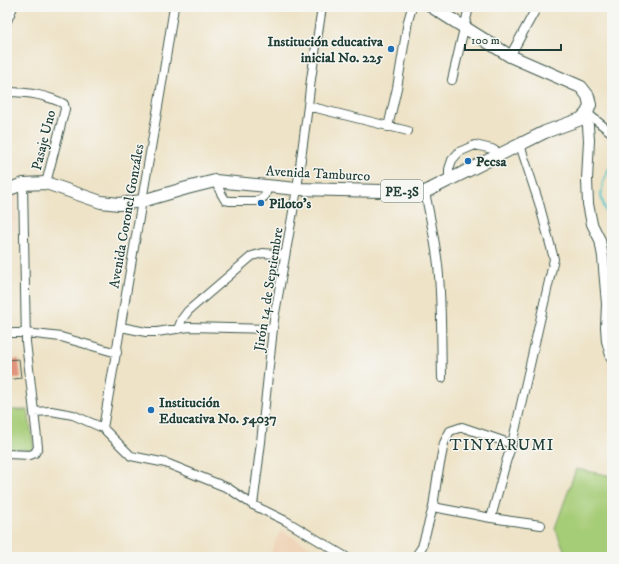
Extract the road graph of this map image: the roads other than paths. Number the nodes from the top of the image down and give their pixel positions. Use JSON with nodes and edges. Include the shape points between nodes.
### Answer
{"nodes":[{"id":1,"x":13,"y":7,"type":"edge"},
{"id":2,"x":174,"y":7,"type":"edge"},
{"id":3,"x":322,"y":7,"type":"edge"},
{"id":4,"x":412,"y":7,"type":"edge"},
{"id":5,"x":432,"y":7,"type":"edge"},
{"id":6,"x":469,"y":7,"type":"edge"},
{"id":7,"x":537,"y":7,"type":"edge"},
{"id":8,"x":7,"y":21,"type":"edge"},
{"id":9,"x":464,"y":27,"type":"junction"},
{"id":10,"x":510,"y":56,"type":"junction"},
{"id":11,"x":452,"y":80,"type":"dead end"},
{"id":12,"x":7,"y":92,"type":"edge"},
{"id":13,"x":308,"y":106,"type":"junction"},
{"id":14,"x":587,"y":113,"type":"junction"},
{"id":15,"x":388,"y":127,"type":"junction"},
{"id":16,"x":408,"y":131,"type":"dead end"},
{"id":17,"x":612,"y":132,"type":"edge"},
{"id":18,"x":520,"y":145,"type":"junction"},
{"id":19,"x":500,"y":154,"type":"junction"},
{"id":20,"x":449,"y":180,"type":"junction"},
{"id":21,"x":215,"y":181,"type":"junction"},
{"id":22,"x":46,"y":183,"type":"junction"},
{"id":23,"x":23,"y":184,"type":"junction"},
{"id":24,"x":268,"y":186,"type":"junction"},
{"id":25,"x":297,"y":189,"type":"junction"},
{"id":26,"x":7,"y":190,"type":"edge"},
{"id":27,"x":425,"y":192,"type":"junction"},
{"id":28,"x":142,"y":201,"type":"junction"},
{"id":29,"x":285,"y":255,"type":"junction"},
{"id":30,"x":121,"y":327,"type":"junction"},
{"id":31,"x":609,"y":327,"type":"edge"},
{"id":32,"x":178,"y":329,"type":"junction"},
{"id":33,"x":273,"y":329,"type":"junction"},
{"id":34,"x":7,"y":333,"type":"edge"},
{"id":35,"x":26,"y":333,"type":"junction"},
{"id":36,"x":116,"y":352,"type":"junction"},
{"id":37,"x":612,"y":359,"type":"edge"},
{"id":38,"x":442,"y":378,"type":"dead end"},
{"id":39,"x":34,"y":412,"type":"junction"},
{"id":40,"x":103,"y":428,"type":"junction"},
{"id":41,"x":512,"y":444,"type":"junction"},
{"id":42,"x":7,"y":454,"type":"edge"},
{"id":43,"x":253,"y":504,"type":"junction"},
{"id":44,"x":433,"y":507,"type":"junction"},
{"id":45,"x":491,"y":518,"type":"junction"},
{"id":46,"x":541,"y":525,"type":"dead end"},
{"id":47,"x":346,"y":557,"type":"edge"},
{"id":48,"x":415,"y":557,"type":"edge"}],
"edges":[{"from":1,"to":8,"type":"street"},
{"from":2,"to":28,"type":"street","name":"Avenida Coronel Gonzáles"},
{"from":3,"to":13,"type":"street","name":"Jirón 14 de Septiembre"},
{"from":4,"to":15,"type":"street"},
{"from":5,"to":9,"type":"highway"},
{"from":6,"to":9,"type":"street"},
{"from":7,"to":10,"type":"street"},
{"from":9,"to":10,"type":"highway"},
{"from":9,"to":11,"type":"street"},
{"from":10,"to":14,"type":"highway","via":[[581,87],[588,96],[590,105]]},
{"from":12,"to":22,"type":"street","name":"Pasaje Uno","via":[[30,94],[64,104],[65,109]]},
{"from":13,"to":15,"type":"street"},
{"from":13,"to":25,"type":"street","name":"Jirón 14 de Septiembre"},
{"from":14,"to":17,"type":"street"},
{"from":14,"to":18,"type":"highway","name":"Avenida Tamburco","number":"PE-3S","via":[[581,119],[545,132]]},
{"from":14,"to":31,"type":"main road","via":[[588,204],[603,257]]},
{"from":15,"to":16,"type":"street"},
{"from":18,"to":19,"type":"highway","name":"Avenida Tamburco","number":"PE-3S"},
{"from":18,"to":41,"type":"street","via":[[554,259]]},
{"from":19,"to":20,"type":"highway","name":"Avenida Tamburco","number":"PE-3S"},
{"from":19,"to":20,"type":"street","via":[[475,145],[459,152],[452,160]]},
{"from":20,"to":27,"type":"highway","name":"Avenida Tamburco","number":"PE-3S"},
{"from":21,"to":24,"type":"highway","name":"Avenida Tamburco","number":"PE-3S"},
{"from":21,"to":24,"type":"street","via":[[225,200],[230,201],[260,200],[265,196]]},
{"from":21,"to":28,"type":"highway","name":"Avenida Tamburco","number":"PE-3S"},
{"from":22,"to":23,"type":"highway","name":"Avenida Tamburco","number":"PE-3S"},
{"from":22,"to":28,"type":"highway","name":"Avenida Tamburco","number":"PE-3S","via":[[101,202],[119,204]]},
{"from":23,"to":26,"type":"highway","name":"Avenida Tamburco","number":"PE-3S"},
{"from":23,"to":35,"type":"street"},
{"from":24,"to":25,"type":"highway","name":"Avenida Tamburco","number":"PE-3S"},
{"from":25,"to":27,"type":"highway","name":"Avenida Tamburco","number":"PE-3S"},
{"from":25,"to":29,"type":"street","name":"Jirón 14 de Septiembre"},
{"from":27,"to":38,"type":"street","via":[[438,265]]},
{"from":28,"to":30,"type":"street","name":"Avenida Coronel Gonzáles"},
{"from":29,"to":32,"type":"street","via":[[263,252],[252,256],[188,311]]},
{"from":29,"to":33,"type":"street","name":"Jirón 14 de Septiembre"},
{"from":30,"to":32,"type":"street","via":[[146,332]]},
{"from":30,"to":36,"type":"street","name":"Avenida Coronel Gonzáles"},
{"from":31,"to":37,"type":"main road","via":[[607,342]]},
{"from":32,"to":33,"type":"street"},
{"from":33,"to":43,"type":"street","name":"Jirón 14 de Septiembre"},
{"from":34,"to":35,"type":"street"},
{"from":35,"to":36,"type":"street","via":[[61,338]]},
{"from":35,"to":39,"type":"street"},
{"from":36,"to":40,"type":"street","name":"Avenida Coronel Gonzáles"},
{"from":39,"to":40,"type":"street","via":[[51,411],[73,415]]},
{"from":39,"to":42,"type":"street","via":[[38,447],[35,453]]},
{"from":40,"to":43,"type":"street","via":[[131,456],[166,463],[228,488]]},
{"from":41,"to":44,"type":"street","via":[[462,427],[450,431],[444,443]]},
{"from":41,"to":45,"type":"street"},
{"from":43,"to":47,"type":"street"},
{"from":44,"to":45,"type":"street"},
{"from":44,"to":48,"type":"street","via":[[422,547]]},
{"from":45,"to":46,"type":"street"}]}
